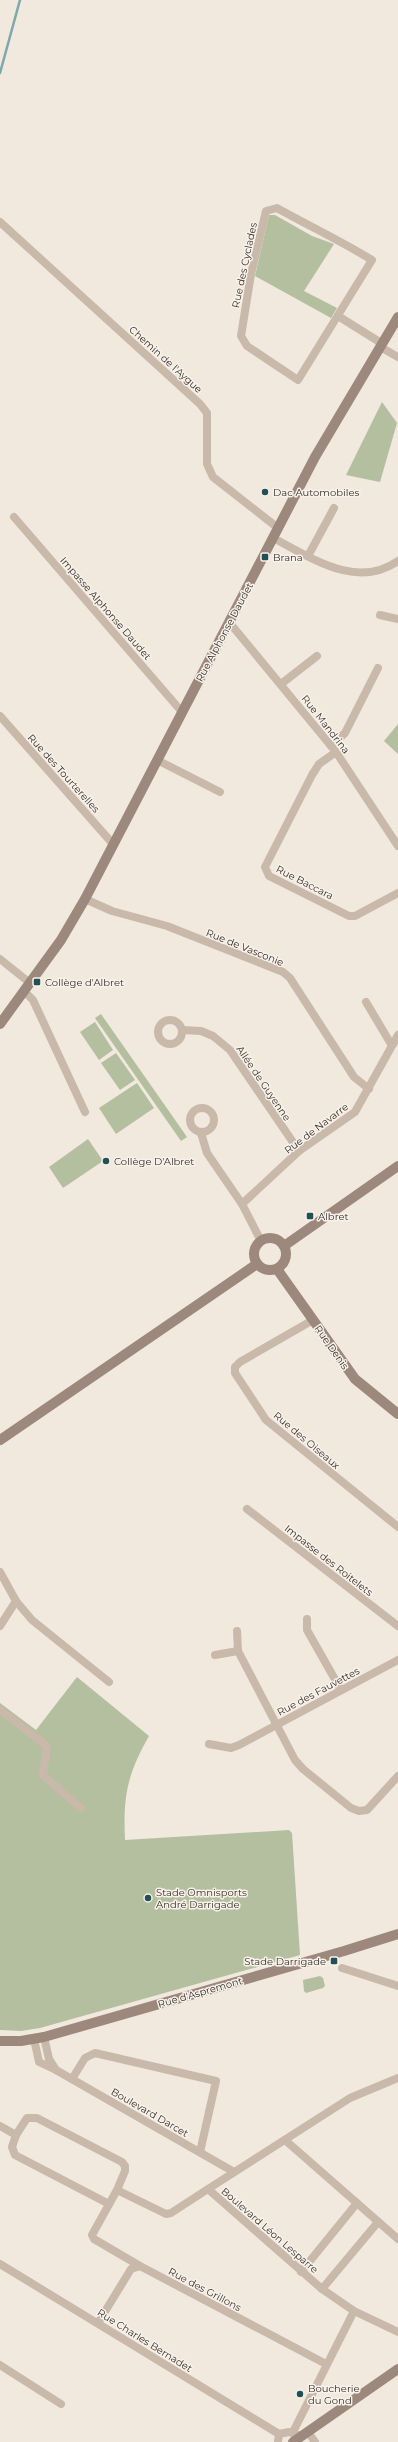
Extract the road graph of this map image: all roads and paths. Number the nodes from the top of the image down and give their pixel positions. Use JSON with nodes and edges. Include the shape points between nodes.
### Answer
{"nodes":[{"id":1,"x":0,"y":222,"type":"edge"},
{"id":2,"x":338,"y":316,"type":"junction"},
{"id":3,"x":398,"y":317,"type":"edge"},
{"id":4,"x":381,"y":345,"type":"junction"},
{"id":5,"x":398,"y":357,"type":"edge"},
{"id":6,"x":334,"y":508,"type":"dead end"},
{"id":7,"x":14,"y":517,"type":"dead end"},
{"id":8,"x":278,"y":528,"type":"junction"},
{"id":9,"x":273,"y":538,"type":"junction"},
{"id":10,"x":308,"y":556,"type":"junction"},
{"id":11,"x":398,"y":561,"type":"edge"},
{"id":12,"x":380,"y":616,"type":"dead end"},
{"id":13,"x":398,"y":619,"type":"edge"},
{"id":14,"x":229,"y":622,"type":"junction"},
{"id":15,"x":317,"y":656,"type":"dead end"},
{"id":16,"x":378,"y":668,"type":"dead end"},
{"id":17,"x":281,"y":684,"type":"junction"},
{"id":18,"x":182,"y":712,"type":"junction"},
{"id":19,"x":0,"y":716,"type":"edge"},
{"id":20,"x":333,"y":749,"type":"junction"},
{"id":21,"x":157,"y":760,"type":"junction"},
{"id":22,"x":220,"y":792,"type":"dead end"},
{"id":23,"x":113,"y":844,"type":"junction"},
{"id":24,"x":398,"y":846,"type":"edge"},
{"id":25,"x":398,"y":893,"type":"edge"},
{"id":26,"x":85,"y":899,"type":"junction"},
{"id":27,"x":0,"y":959,"type":"edge"},
{"id":28,"x":27,"y":987,"type":"junction"},
{"id":29,"x":366,"y":1002,"type":"dead end"},
{"id":30,"x":0,"y":1024,"type":"edge"},
{"id":31,"x":182,"y":1030,"type":"dead end"},
{"id":32,"x":398,"y":1035,"type":"edge"},
{"id":33,"x":391,"y":1044,"type":"junction"},
{"id":34,"x":369,"y":1089,"type":"junction"},
{"id":35,"x":85,"y":1112,"type":"dead end"},
{"id":36,"x":201,"y":1133,"type":"dead end"},
{"id":37,"x":299,"y":1151,"type":"junction"},
{"id":38,"x":398,"y":1166,"type":"edge"},
{"id":39,"x":242,"y":1204,"type":"junction"},
{"id":40,"x":260,"y":1241,"type":"junction"},
{"id":41,"x":284,"y":1246,"type":"junction"},
{"id":42,"x":257,"y":1264,"type":"junction"},
{"id":43,"x":277,"y":1269,"type":"junction"},
{"id":44,"x":313,"y":1320,"type":"junction"},
{"id":45,"x":398,"y":1414,"type":"edge"},
{"id":46,"x":0,"y":1439,"type":"edge"},
{"id":47,"x":247,"y":1509,"type":"dead end"},
{"id":48,"x":398,"y":1527,"type":"edge"},
{"id":49,"x":0,"y":1572,"type":"edge"},
{"id":50,"x":16,"y":1601,"type":"junction"},
{"id":51,"x":307,"y":1619,"type":"dead end"},
{"id":52,"x":0,"y":1626,"type":"edge"},
{"id":53,"x":398,"y":1626,"type":"edge"},
{"id":54,"x":238,"y":1631,"type":"dead end"},
{"id":55,"x":238,"y":1651,"type":"junction"},
{"id":56,"x":215,"y":1655,"type":"dead end"},
{"id":57,"x":398,"y":1660,"type":"edge"},
{"id":58,"x":109,"y":1682,"type":"dead end"},
{"id":59,"x":341,"y":1690,"type":"junction"},
{"id":60,"x":0,"y":1710,"type":"edge"},
{"id":61,"x":277,"y":1724,"type":"junction"},
{"id":62,"x":209,"y":1744,"type":"dead end"},
{"id":63,"x":398,"y":1776,"type":"edge"},
{"id":64,"x":81,"y":1808,"type":"dead end"},
{"id":65,"x":398,"y":1934,"type":"edge"},
{"id":66,"x":342,"y":1968,"type":"dead end"},
{"id":67,"x":398,"y":1986,"type":"edge"},
{"id":68,"x":39,"y":2038,"type":"junction"},
{"id":69,"x":2,"y":2043,"type":"edge"},
{"id":70,"x":56,"y":2070,"type":"junction"},
{"id":71,"x":398,"y":2078,"type":"edge"},
{"id":72,"x":72,"y":2079,"type":"junction"},
{"id":73,"x":0,"y":2126,"type":"edge"},
{"id":74,"x":16,"y":2135,"type":"junction"},
{"id":75,"x":285,"y":2140,"type":"junction"},
{"id":76,"x":200,"y":2152,"type":"junction"},
{"id":77,"x":234,"y":2172,"type":"junction"},
{"id":78,"x":208,"y":2189,"type":"junction"},
{"id":79,"x":117,"y":2190,"type":"junction"},
{"id":80,"x":357,"y":2203,"type":"junction"},
{"id":81,"x":109,"y":2204,"type":"junction"},
{"id":82,"x":378,"y":2222,"type":"junction"},
{"id":83,"x":398,"y":2239,"type":"edge"},
{"id":84,"x":0,"y":2264,"type":"edge"},
{"id":85,"x":140,"y":2266,"type":"junction"},
{"id":86,"x":301,"y":2272,"type":"junction"},
{"id":87,"x":322,"y":2289,"type":"junction"},
{"id":88,"x":354,"y":2311,"type":"junction"},
{"id":89,"x":98,"y":2323,"type":"junction"},
{"id":90,"x":398,"y":2332,"type":"edge"},
{"id":91,"x":326,"y":2364,"type":"junction"},
{"id":92,"x":0,"y":2365,"type":"edge"},
{"id":93,"x":398,"y":2369,"type":"edge"},
{"id":94,"x":61,"y":2404,"type":"dead end"},
{"id":95,"x":298,"y":2436,"type":"edge"},
{"id":96,"x":279,"y":2438,"type":"edge"},
{"id":97,"x":315,"y":2442,"type":"edge"}],
"edges":[{"from":1,"to":8,"type":"street","name":"Chemin de l'Aygue","via":[[200,404],[207,413],[207,464],[213,477]]},
{"from":2,"to":2,"type":"street","name":"Rue des Cyclades","via":[[372,260],[277,208],[266,211],[251,274],[241,336],[247,346],[298,380]]},
{"from":2,"to":4,"type":"street"},
{"from":3,"to":4,"type":"street","name":"Rue Alphonse Daudet"},
{"from":4,"to":5,"type":"street"},
{"from":4,"to":8,"type":"street","name":"Rue Alphonse Daudet","via":[[315,458]]},
{"from":6,"to":10,"type":"street"},
{"from":7,"to":18,"type":"street","name":"Impasse Alphonse Daudet"},
{"from":8,"to":9,"type":"street","name":"Rue Alphonse Daudet"},
{"from":9,"to":10,"type":"street"},
{"from":9,"to":14,"type":"street","name":"Rue Alphonse Daudet"},
{"from":10,"to":11,"type":"street","via":[[348,573],[362,574],[375,572]]},
{"from":12,"to":13,"type":"street"},
{"from":14,"to":17,"type":"street","name":"Rue Mandrina"},
{"from":14,"to":18,"type":"street","name":"Rue Alphonse Daudet"},
{"from":15,"to":17,"type":"street"},
{"from":16,"to":20,"type":"street","via":[[345,733]]},
{"from":17,"to":20,"type":"street","name":"Rue Mandrina"},
{"from":18,"to":21,"type":"street","name":"Rue Alphonse Daudet"},
{"from":19,"to":23,"type":"street","name":"Rue des Tourterelles"},
{"from":20,"to":24,"type":"street","name":"Rue Mandrina"},
{"from":20,"to":25,"type":"street","name":"Rue Baccara","via":[[312,776],[265,867],[266,872],[269,876],[349,916],[355,916]]},
{"from":21,"to":22,"type":"street"},
{"from":21,"to":23,"type":"street","name":"Rue Alphonse Daudet"},
{"from":23,"to":26,"type":"street","name":"Rue Alphonse Daudet"},
{"from":26,"to":28,"type":"street","name":"Rue Alphonse Daudet","via":[[55,949]]},
{"from":26,"to":34,"type":"street","name":"Rue de Vasconie","via":[[112,911],[166,926],[283,972],[290,978],[354,1077]]},
{"from":27,"to":28,"type":"street"},
{"from":28,"to":30,"type":"street","name":"Rue Alphonse Daudet"},
{"from":28,"to":35,"type":"street"},
{"from":29,"to":33,"type":"street"},
{"from":31,"to":37,"type":"street","name":"Allée de Guyenne","via":[[201,1031],[213,1036],[230,1050]]},
{"from":32,"to":33,"type":"street","name":"Rue de Navarre"},
{"from":33,"to":34,"type":"street","name":"Rue de Navarre"},
{"from":34,"to":37,"type":"street","name":"Rue de Navarre","via":[[355,1112]]},
{"from":36,"to":39,"type":"street","via":[[207,1153]]},
{"from":37,"to":39,"type":"street","name":"Rue de Navarre"},
{"from":38,"to":41,"type":"street"},
{"from":39,"to":40,"type":"street"},
{"from":40,"to":41,"type":"street","via":[[273,1238]]},
{"from":40,"to":42,"type":"street","via":[[254,1252]]},
{"from":41,"to":43,"type":"street","via":[[286,1259]]},
{"from":42,"to":43,"type":"street","via":[[266,1270]]},
{"from":42,"to":46,"type":"street"},
{"from":43,"to":44,"type":"street","name":"Rue Denis"},
{"from":44,"to":45,"type":"street","name":"Rue Denis","via":[[355,1379]]},
{"from":44,"to":48,"type":"street","name":"Rue des Oiseaux","via":[[240,1362],[235,1367],[235,1373],[266,1420]]},
{"from":47,"to":53,"type":"street","name":"Impasse des Roitelets"},
{"from":49,"to":50,"type":"street"},
{"from":50,"to":52,"type":"street"},
{"from":50,"to":58,"type":"street","via":[[32,1620]]},
{"from":51,"to":59,"type":"street","via":[[307,1630]]},
{"from":54,"to":55,"type":"street"},
{"from":55,"to":56,"type":"street"},
{"from":55,"to":61,"type":"street"},
{"from":57,"to":59,"type":"street","name":"Rue des Fauvettes"},
{"from":59,"to":61,"type":"street","name":"Rue des Fauvettes"},
{"from":60,"to":64,"type":"street","via":[[48,1746],[43,1775]]},
{"from":61,"to":62,"type":"street","via":[[231,1748]]},
{"from":61,"to":63,"type":"street","name":"Rue des Fauvettes","via":[[303,1769],[351,1808],[367,1810]]},
{"from":65,"to":68,"type":"street","name":"Rue d'Aspremont"},
{"from":66,"to":67,"type":"street"},
{"from":68,"to":69,"type":"street","name":"Rue d'Aspremont"},
{"from":68,"to":70,"type":"street"},
{"from":68,"to":70,"type":"street","name":"Boulevard Darcet","via":[[39,2062]]},
{"from":70,"to":72,"type":"street","name":"Boulevard Darcet"},
{"from":71,"to":75,"type":"street","via":[[364,2091]]},
{"from":72,"to":76,"type":"street","name":"Boulevard Darcet"},
{"from":72,"to":76,"type":"street","via":[[85,2058],[95,2053],[216,2081]]},
{"from":73,"to":74,"type":"street"},
{"from":74,"to":79,"type":"street","via":[[27,2118],[37,2118],[122,2162],[125,2171]]},
{"from":74,"to":81,"type":"street","via":[[12,2148],[15,2155]]},
{"from":75,"to":77,"type":"street"},
{"from":75,"to":80,"type":"street"},
{"from":76,"to":77,"type":"street","name":"Boulevard Darcet"},
{"from":77,"to":78,"type":"street"},
{"from":78,"to":79,"type":"street","name":"Boulevard Léon Lesparre","via":[[166,2214]]},
{"from":78,"to":86,"type":"street","name":"Boulevard Léon Lesparre"},
{"from":79,"to":81,"type":"street"},
{"from":80,"to":82,"type":"street"},
{"from":80,"to":86,"type":"street"},
{"from":81,"to":85,"type":"street","via":[[94,2232],[94,2239]]},
{"from":82,"to":83,"type":"street"},
{"from":82,"to":87,"type":"street"},
{"from":84,"to":89,"type":"street","name":"Rue Charles Bernadet"},
{"from":85,"to":89,"type":"street","via":[[131,2269]]},
{"from":85,"to":91,"type":"street","name":"Rue des Grillons"},
{"from":86,"to":87,"type":"street","name":"Boulevard Léon Lesparre"},
{"from":87,"to":88,"type":"street","name":"Boulevard Léon Lesparre"},
{"from":88,"to":90,"type":"street","name":"Boulevard Léon Lesparre"},
{"from":88,"to":91,"type":"street"},
{"from":89,"to":96,"type":"street","name":"Rue Charles Bernadet"},
{"from":91,"to":95,"type":"street"},
{"from":92,"to":94,"type":"street"},
{"from":93,"to":95,"type":"street"},
{"from":95,"to":96,"type":"street"},
{"from":95,"to":97,"type":"street"}]}
